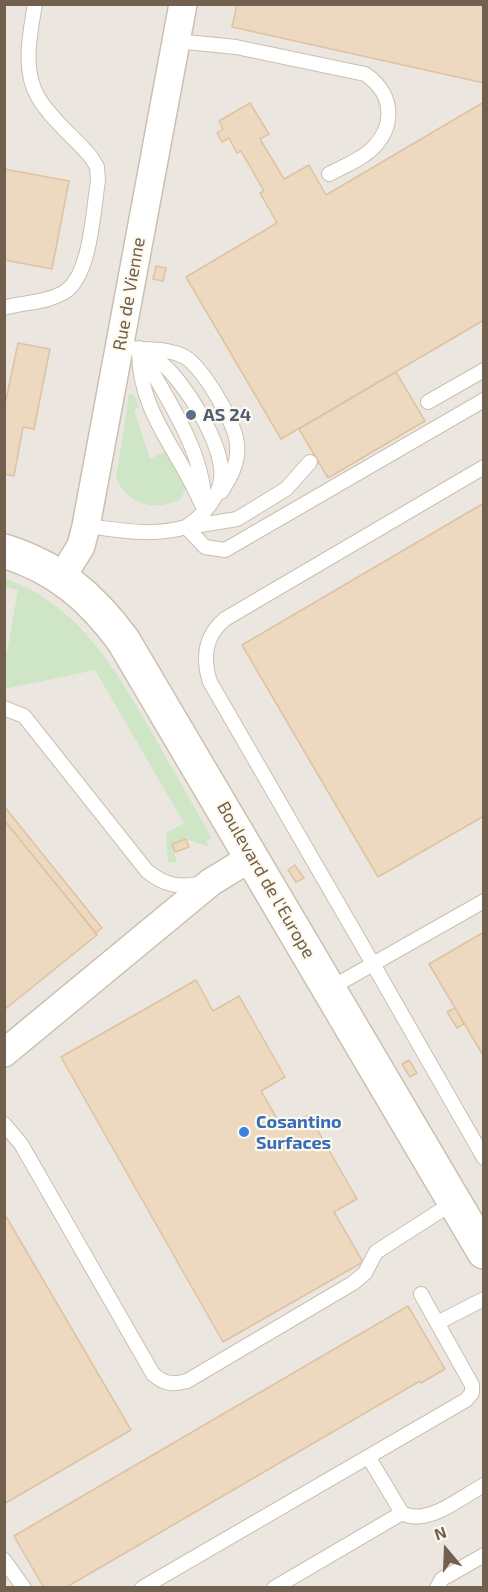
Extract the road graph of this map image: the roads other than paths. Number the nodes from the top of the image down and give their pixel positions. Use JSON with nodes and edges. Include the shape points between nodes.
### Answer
{"nodes":[{"id":1,"x":35,"y":4,"type":"edge"},
{"id":2,"x":183,"y":4,"type":"edge"},
{"id":3,"x":176,"y":41,"type":"junction"},
{"id":4,"x":329,"y":174,"type":"dead end"},
{"id":5,"x":4,"y":308,"type":"edge"},
{"id":6,"x":129,"y":347,"type":"junction"},
{"id":7,"x":483,"y":370,"type":"edge"},
{"id":8,"x":483,"y":400,"type":"edge"},
{"id":9,"x":428,"y":402,"type":"dead end"},
{"id":10,"x":310,"y":462,"type":"dead end"},
{"id":11,"x":483,"y":467,"type":"edge"},
{"id":12,"x":206,"y":513,"type":"junction"},
{"id":13,"x":86,"y":526,"type":"junction"},
{"id":14,"x":186,"y":527,"type":"junction"},
{"id":15,"x":4,"y":551,"type":"edge"},
{"id":16,"x":61,"y":578,"type":"junction"},
{"id":17,"x":4,"y":708,"type":"edge"},
{"id":18,"x":252,"y":857,"type":"junction"},
{"id":19,"x":211,"y":882,"type":"junction"},
{"id":20,"x":483,"y":901,"type":"edge"},
{"id":21,"x":372,"y":964,"type":"junction"},
{"id":22,"x":329,"y":989,"type":"junction"},
{"id":23,"x":4,"y":1053,"type":"edge"},
{"id":24,"x":4,"y":1124,"type":"edge"},
{"id":25,"x":483,"y":1158,"type":"edge"},
{"id":26,"x":454,"y":1202,"type":"junction"},
{"id":27,"x":483,"y":1252,"type":"edge"},
{"id":28,"x":421,"y":1294,"type":"dead end"},
{"id":29,"x":483,"y":1299,"type":"edge"},
{"id":30,"x":437,"y":1323,"type":"junction"},
{"id":31,"x":369,"y":1458,"type":"junction"},
{"id":32,"x":483,"y":1485,"type":"edge"},
{"id":33,"x":402,"y":1513,"type":"junction"},
{"id":34,"x":483,"y":1555,"type":"edge"},
{"id":35,"x":4,"y":1560,"type":"edge"},
{"id":36,"x":24,"y":1587,"type":"edge"},
{"id":37,"x":142,"y":1587,"type":"edge"},
{"id":38,"x":274,"y":1587,"type":"edge"},
{"id":39,"x":437,"y":1587,"type":"edge"}],
"edges":[{"from":1,"to":5,"type":"lane","via":[[28,48],[32,83],[38,98],[92,157],[98,181],[84,263],[77,281],[64,292],[44,300]]},
{"from":2,"to":3,"type":"street","name":"Rue de Vienne"},
{"from":3,"to":4,"type":"lane","via":[[236,47],[365,74],[376,81],[384,90],[389,113],[378,143],[364,156]]},
{"from":3,"to":6,"type":"street","name":"Rue de Vienne"},
{"from":6,"to":12,"type":"lane","via":[[146,400]]},
{"from":6,"to":12,"type":"lane","via":[[156,358],[180,382],[213,440],[221,481]]},
{"from":6,"to":12,"type":"lane","via":[[173,351],[187,358],[200,370],[233,428],[236,461],[230,478]]},
{"from":6,"to":13,"type":"street","name":"Rue de Vienne"},
{"from":7,"to":9,"type":"lane"},
{"from":8,"to":14,"type":"lane","via":[[234,547],[205,547]]},
{"from":10,"to":14,"type":"lane","via":[[286,489],[237,519]]},
{"from":11,"to":21,"type":"lane","via":[[225,619],[209,638],[206,651],[210,682]]},
{"from":12,"to":14,"type":"lane"},
{"from":13,"to":14,"type":"lane","via":[[148,534]]},
{"from":13,"to":16,"type":"street","name":"Rue de Vienne","via":[[81,546]]},
{"from":15,"to":16,"type":"street","name":"Boulevard de l'Europe"},
{"from":16,"to":18,"type":"street","name":"Boulevard de l'Europe","via":[[82,592],[123,640]]},
{"from":17,"to":19,"type":"lane","via":[[24,716],[147,871],[161,883],[183,887]]},
{"from":18,"to":19,"type":"street"},
{"from":18,"to":22,"type":"street","name":"Boulevard de l'Europe"},
{"from":19,"to":23,"type":"street"},
{"from":20,"to":21,"type":"lane"},
{"from":21,"to":22,"type":"lane"},
{"from":21,"to":25,"type":"lane"},
{"from":22,"to":26,"type":"street","name":"Boulevard de l'Europe"},
{"from":24,"to":26,"type":"lane","via":[[21,1144],[153,1374],[162,1382],[187,1381],[353,1283],[365,1273],[375,1252]]},
{"from":26,"to":27,"type":"street","name":"Boulevard de l'Europe"},
{"from":28,"to":30,"type":"lane"},
{"from":29,"to":30,"type":"lane"},
{"from":30,"to":31,"type":"lane","via":[[472,1385],[472,1393]]},
{"from":31,"to":33,"type":"lane"},
{"from":31,"to":37,"type":"lane"},
{"from":32,"to":33,"type":"lane","via":[[429,1515],[410,1518]]},
{"from":33,"to":38,"type":"lane"},
{"from":34,"to":39,"type":"lane","via":[[442,1579]]},
{"from":35,"to":36,"type":"lane"}]}
